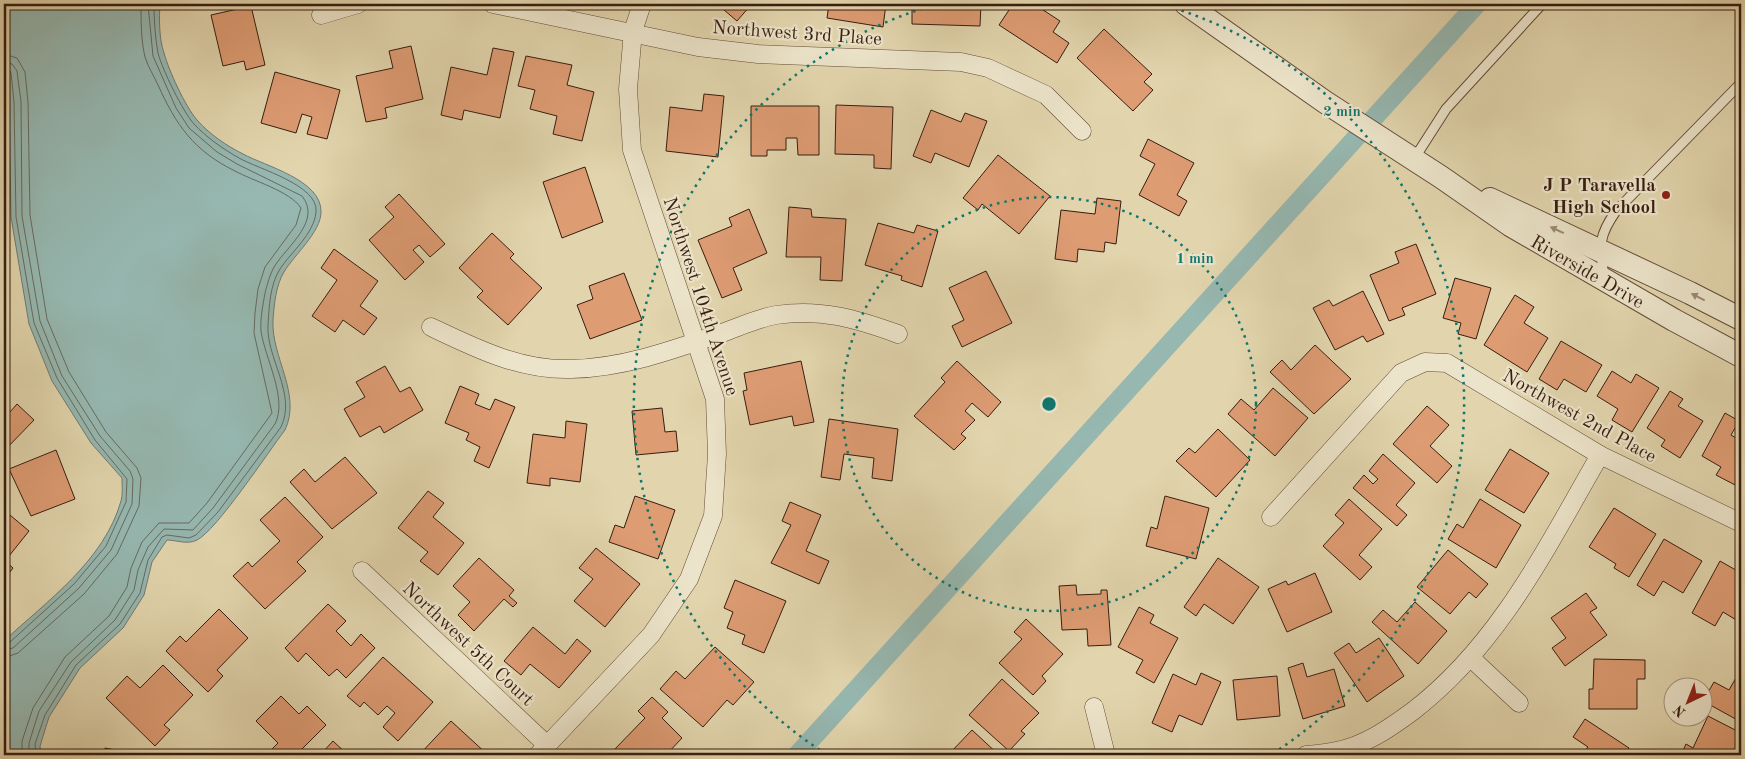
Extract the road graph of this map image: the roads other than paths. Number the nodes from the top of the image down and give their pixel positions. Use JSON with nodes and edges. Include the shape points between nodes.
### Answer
{"nodes":[{"id":1,"x":358,"y":4,"type":"edge"},
{"id":2,"x":493,"y":4,"type":"edge"},
{"id":3,"x":642,"y":4,"type":"edge"},
{"id":4,"x":1186,"y":4,"type":"edge"},
{"id":5,"x":1542,"y":4,"type":"edge"},
{"id":6,"x":321,"y":15,"type":"dead end"},
{"id":7,"x":633,"y":31,"type":"junction"},
{"id":8,"x":1741,"y":83,"type":"edge"},
{"id":9,"x":1737,"y":95,"type":"edge"},
{"id":10,"x":1082,"y":131,"type":"dead end"},
{"id":11,"x":1414,"y":160,"type":"junction"},
{"id":12,"x":1441,"y":177,"type":"junction"},
{"id":13,"x":1601,"y":251,"type":"junction"},
{"id":14,"x":1604,"y":279,"type":"junction"},
{"id":15,"x":1741,"y":320,"type":"edge"},
{"id":16,"x":431,"y":327,"type":"dead end"},
{"id":17,"x":898,"y":334,"type":"dead end"},
{"id":18,"x":696,"y":342,"type":"junction"},
{"id":19,"x":1741,"y":356,"type":"edge"},
{"id":20,"x":1600,"y":455,"type":"junction"},
{"id":21,"x":1271,"y":517,"type":"dead end"},
{"id":22,"x":1741,"y":523,"type":"edge"},
{"id":23,"x":362,"y":572,"type":"dead end"},
{"id":24,"x":1471,"y":658,"type":"junction"},
{"id":25,"x":1519,"y":703,"type":"dead end"},
{"id":26,"x":1094,"y":707,"type":"dead end"},
{"id":27,"x":542,"y":750,"type":"edge"},
{"id":28,"x":1106,"y":755,"type":"edge"},
{"id":29,"x":1306,"y":755,"type":"edge"}],
"edges":[{"from":1,"to":6,"type":"street"},
{"from":2,"to":7,"type":"street","name":"Northwest 3rd Place"},
{"from":3,"to":7,"type":"street","name":"Northwest 104th Avenue"},
{"from":4,"to":11,"type":"street","name":"Riverside Drive"},
{"from":5,"to":11,"type":"lane","via":[[1446,109]]},
{"from":7,"to":10,"type":"street","name":"Northwest 3rd Place","via":[[698,47],[758,54],[961,62],[988,68],[1046,96]]},
{"from":7,"to":18,"type":"street","name":"Northwest 104th Avenue","via":[[628,89],[632,150]]},
{"from":8,"to":9,"type":"lane"},
{"from":9,"to":13,"type":"lane","via":[[1616,211],[1603,230]]},
{"from":11,"to":12,"type":"street","name":"Riverside Drive"},
{"from":13,"to":12,"type":"street","name":"Riverside Drive","one_way":true},
{"from":12,"to":14,"type":"street","name":"Riverside Drive","via":[[1510,225]]},
{"from":13,"to":14,"type":"lane"},
{"from":15,"to":13,"type":"street","name":"Riverside Drive","one_way":true},
{"from":14,"to":19,"type":"street","name":"Riverside Drive"},
{"from":16,"to":18,"type":"street","via":[[476,348],[525,365],[570,370],[620,365]]},
{"from":17,"to":18,"type":"street","via":[[852,318],[811,313],[775,315]]},
{"from":18,"to":27,"type":"street","name":"Northwest 104th Avenue","via":[[715,399],[717,454],[713,516],[688,578],[651,635]]},
{"from":20,"to":21,"type":"street","name":"Northwest 2nd Place","via":[[1447,363],[1425,362],[1401,374]]},
{"from":20,"to":22,"type":"street","name":"Northwest 2nd Place"},
{"from":20,"to":24,"type":"street","via":[[1516,600]]},
{"from":23,"to":27,"type":"street","name":"Northwest 5th Court"},
{"from":24,"to":25,"type":"street"},
{"from":24,"to":29,"type":"street","via":[[1432,696],[1387,731],[1337,751]]},
{"from":26,"to":28,"type":"street"}]}
